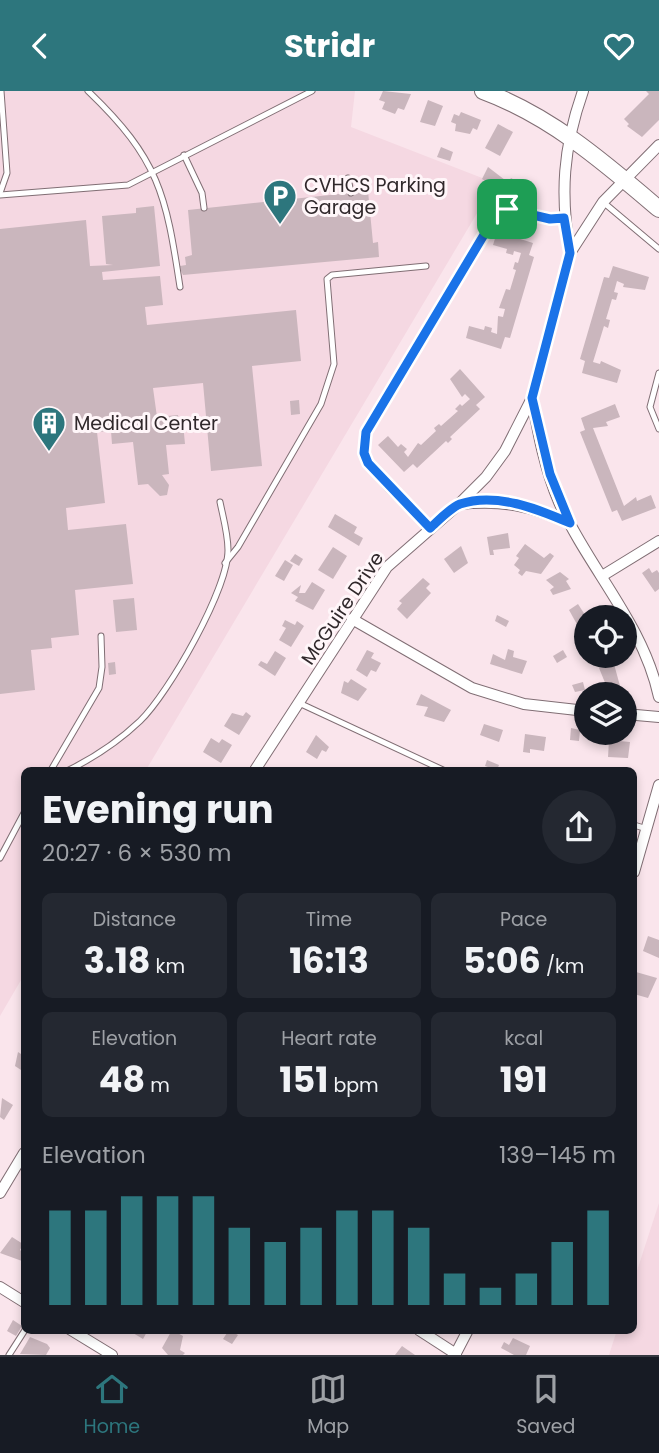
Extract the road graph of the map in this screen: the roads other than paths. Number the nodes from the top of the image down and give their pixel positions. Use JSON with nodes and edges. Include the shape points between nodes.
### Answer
{"nodes":[{"id":1,"x":1,"y":91,"type":"edge"},
{"id":2,"x":88,"y":91,"type":"edge"},
{"id":3,"x":312,"y":91,"type":"edge"},
{"id":4,"x":483,"y":91,"type":"edge"},
{"id":5,"x":583,"y":91,"type":"edge"},
{"id":6,"x":571,"y":137,"type":"junction"},
{"id":7,"x":659,"y":145,"type":"edge"},
{"id":8,"x":184,"y":155,"type":"junction"},
{"id":9,"x":152,"y":171,"type":"junction"},
{"id":10,"x":348,"y":178,"type":"dead end"},
{"id":11,"x":625,"y":180,"type":"junction"},
{"id":12,"x":351,"y":193,"type":"dead end"},
{"id":13,"x":0,"y":194,"type":"edge"},
{"id":14,"x":603,"y":202,"type":"junction"},
{"id":15,"x":204,"y":208,"type":"dead end"},
{"id":16,"x":659,"y":209,"type":"edge"},
{"id":17,"x":564,"y":218,"type":"junction"},
{"id":18,"x":659,"y":249,"type":"edge"},
{"id":19,"x":570,"y":253,"type":"junction"},
{"id":20,"x":426,"y":266,"type":"dead end"},
{"id":21,"x":180,"y":288,"type":"dead end"},
{"id":22,"x":659,"y":373,"type":"edge"},
{"id":23,"x":532,"y":398,"type":"junction"},
{"id":24,"x":659,"y":429,"type":"edge"},
{"id":25,"x":220,"y":502,"type":"dead end"},
{"id":26,"x":459,"y":504,"type":"junction"},
{"id":27,"x":570,"y":523,"type":"junction"},
{"id":28,"x":430,"y":528,"type":"junction"},
{"id":29,"x":659,"y":541,"type":"edge"},
{"id":30,"x":225,"y":562,"type":"junction"},
{"id":31,"x":602,"y":576,"type":"junction"},
{"id":32,"x":352,"y":619,"type":"junction"},
{"id":33,"x":101,"y":636,"type":"dead end"},
{"id":34,"x":659,"y":697,"type":"edge"},
{"id":35,"x":299,"y":703,"type":"junction"},
{"id":36,"x":574,"y":710,"type":"edge"},
{"id":37,"x":637,"y":716,"type":"edge"},
{"id":38,"x":659,"y":717,"type":"edge"},
{"id":39,"x":53,"y":767,"type":"edge"},
{"id":40,"x":74,"y":767,"type":"edge"},
{"id":41,"x":257,"y":767,"type":"edge"},
{"id":42,"x":437,"y":767,"type":"edge"},
{"id":43,"x":659,"y":785,"type":"edge"},
{"id":44,"x":21,"y":818,"type":"edge"},
{"id":45,"x":637,"y":826,"type":"edge"},
{"id":46,"x":649,"y":829,"type":"junction"},
{"id":47,"x":0,"y":857,"type":"edge"},
{"id":48,"x":637,"y":864,"type":"edge"},
{"id":49,"x":21,"y":1158,"type":"edge"},
{"id":50,"x":0,"y":1193,"type":"edge"},
{"id":51,"x":0,"y":1287,"type":"edge"},
{"id":52,"x":21,"y":1300,"type":"edge"},
{"id":53,"x":22,"y":1334,"type":"edge"},
{"id":54,"x":78,"y":1334,"type":"edge"},
{"id":55,"x":424,"y":1334,"type":"edge"},
{"id":56,"x":466,"y":1334,"type":"edge"},
{"id":57,"x":456,"y":1354,"type":"edge"},
{"id":58,"x":9,"y":1355,"type":"edge"},
{"id":59,"x":112,"y":1355,"type":"edge"}],
"edges":[{"from":1,"to":13,"type":"lane","via":[[7,173]]},
{"from":2,"to":9,"type":"lane","via":[[125,128]]},
{"from":3,"to":8,"type":"lane"},
{"from":4,"to":6,"type":"main road","via":[[527,110]]},
{"from":5,"to":6,"type":"street","name":"McGuire Drive"},
{"from":6,"to":11,"type":"main road"},
{"from":6,"to":17,"type":"street","name":"McGuire Drive","via":[[563,184]]},
{"from":7,"to":11,"type":"street","name":"McGuire Drive"},
{"from":8,"to":9,"type":"lane"},
{"from":8,"to":15,"type":"lane"},
{"from":9,"to":13,"type":"lane","via":[[128,185]]},
{"from":9,"to":21,"type":"lane","via":[[164,198]]},
{"from":10,"to":12,"type":"lane"},
{"from":11,"to":14,"type":"street","name":"McGuire Drive"},
{"from":11,"to":16,"type":"main road"},
{"from":14,"to":18,"type":"lane"},
{"from":14,"to":19,"type":"street","name":"McGuire Drive"},
{"from":17,"to":19,"type":"street","name":"McGuire Drive"},
{"from":17,"to":28,"type":"lane","via":[[507,209],[494,218],[366,432],[368,463]]},
{"from":19,"to":23,"type":"street","name":"McGuire Drive"},
{"from":20,"to":30,"type":"lane","via":[[327,279],[334,364],[321,404]]},
{"from":22,"to":24,"type":"lane","via":[[650,407]]},
{"from":23,"to":26,"type":"street","name":"McGuire Drive","via":[[505,451]]},
{"from":23,"to":27,"type":"street","via":[[550,474]]},
{"from":25,"to":30,"type":"lane","via":[[228,551]]},
{"from":26,"to":27,"type":"street","via":[[516,504]]},
{"from":26,"to":28,"type":"street","name":"McGuire Drive"},
{"from":27,"to":31,"type":"street"},
{"from":28,"to":32,"type":"street","name":"McGuire Drive","via":[[387,567]]},
{"from":29,"to":31,"type":"street"},
{"from":30,"to":40,"type":"lane","via":[[201,625],[158,700],[122,737]]},
{"from":31,"to":34,"type":"street","via":[[634,628]]},
{"from":32,"to":35,"type":"street","name":"McGuire Drive"},
{"from":32,"to":36,"type":"street","via":[[472,688],[524,704]]},
{"from":33,"to":39,"type":"lane","via":[[99,688]]},
{"from":35,"to":41,"type":"street","name":"McGuire Drive"},
{"from":35,"to":42,"type":"lane"},
{"from":37,"to":38,"type":"street"},
{"from":43,"to":46,"type":"street"},
{"from":44,"to":47,"type":"lane"},
{"from":45,"to":46,"type":"lane"},
{"from":46,"to":48,"type":"street"},
{"from":49,"to":50,"type":"street"},
{"from":51,"to":52,"type":"street"},
{"from":53,"to":58,"type":"lane"},
{"from":54,"to":59,"type":"street"},
{"from":55,"to":57,"type":"street"},
{"from":56,"to":57,"type":"street"}]}
